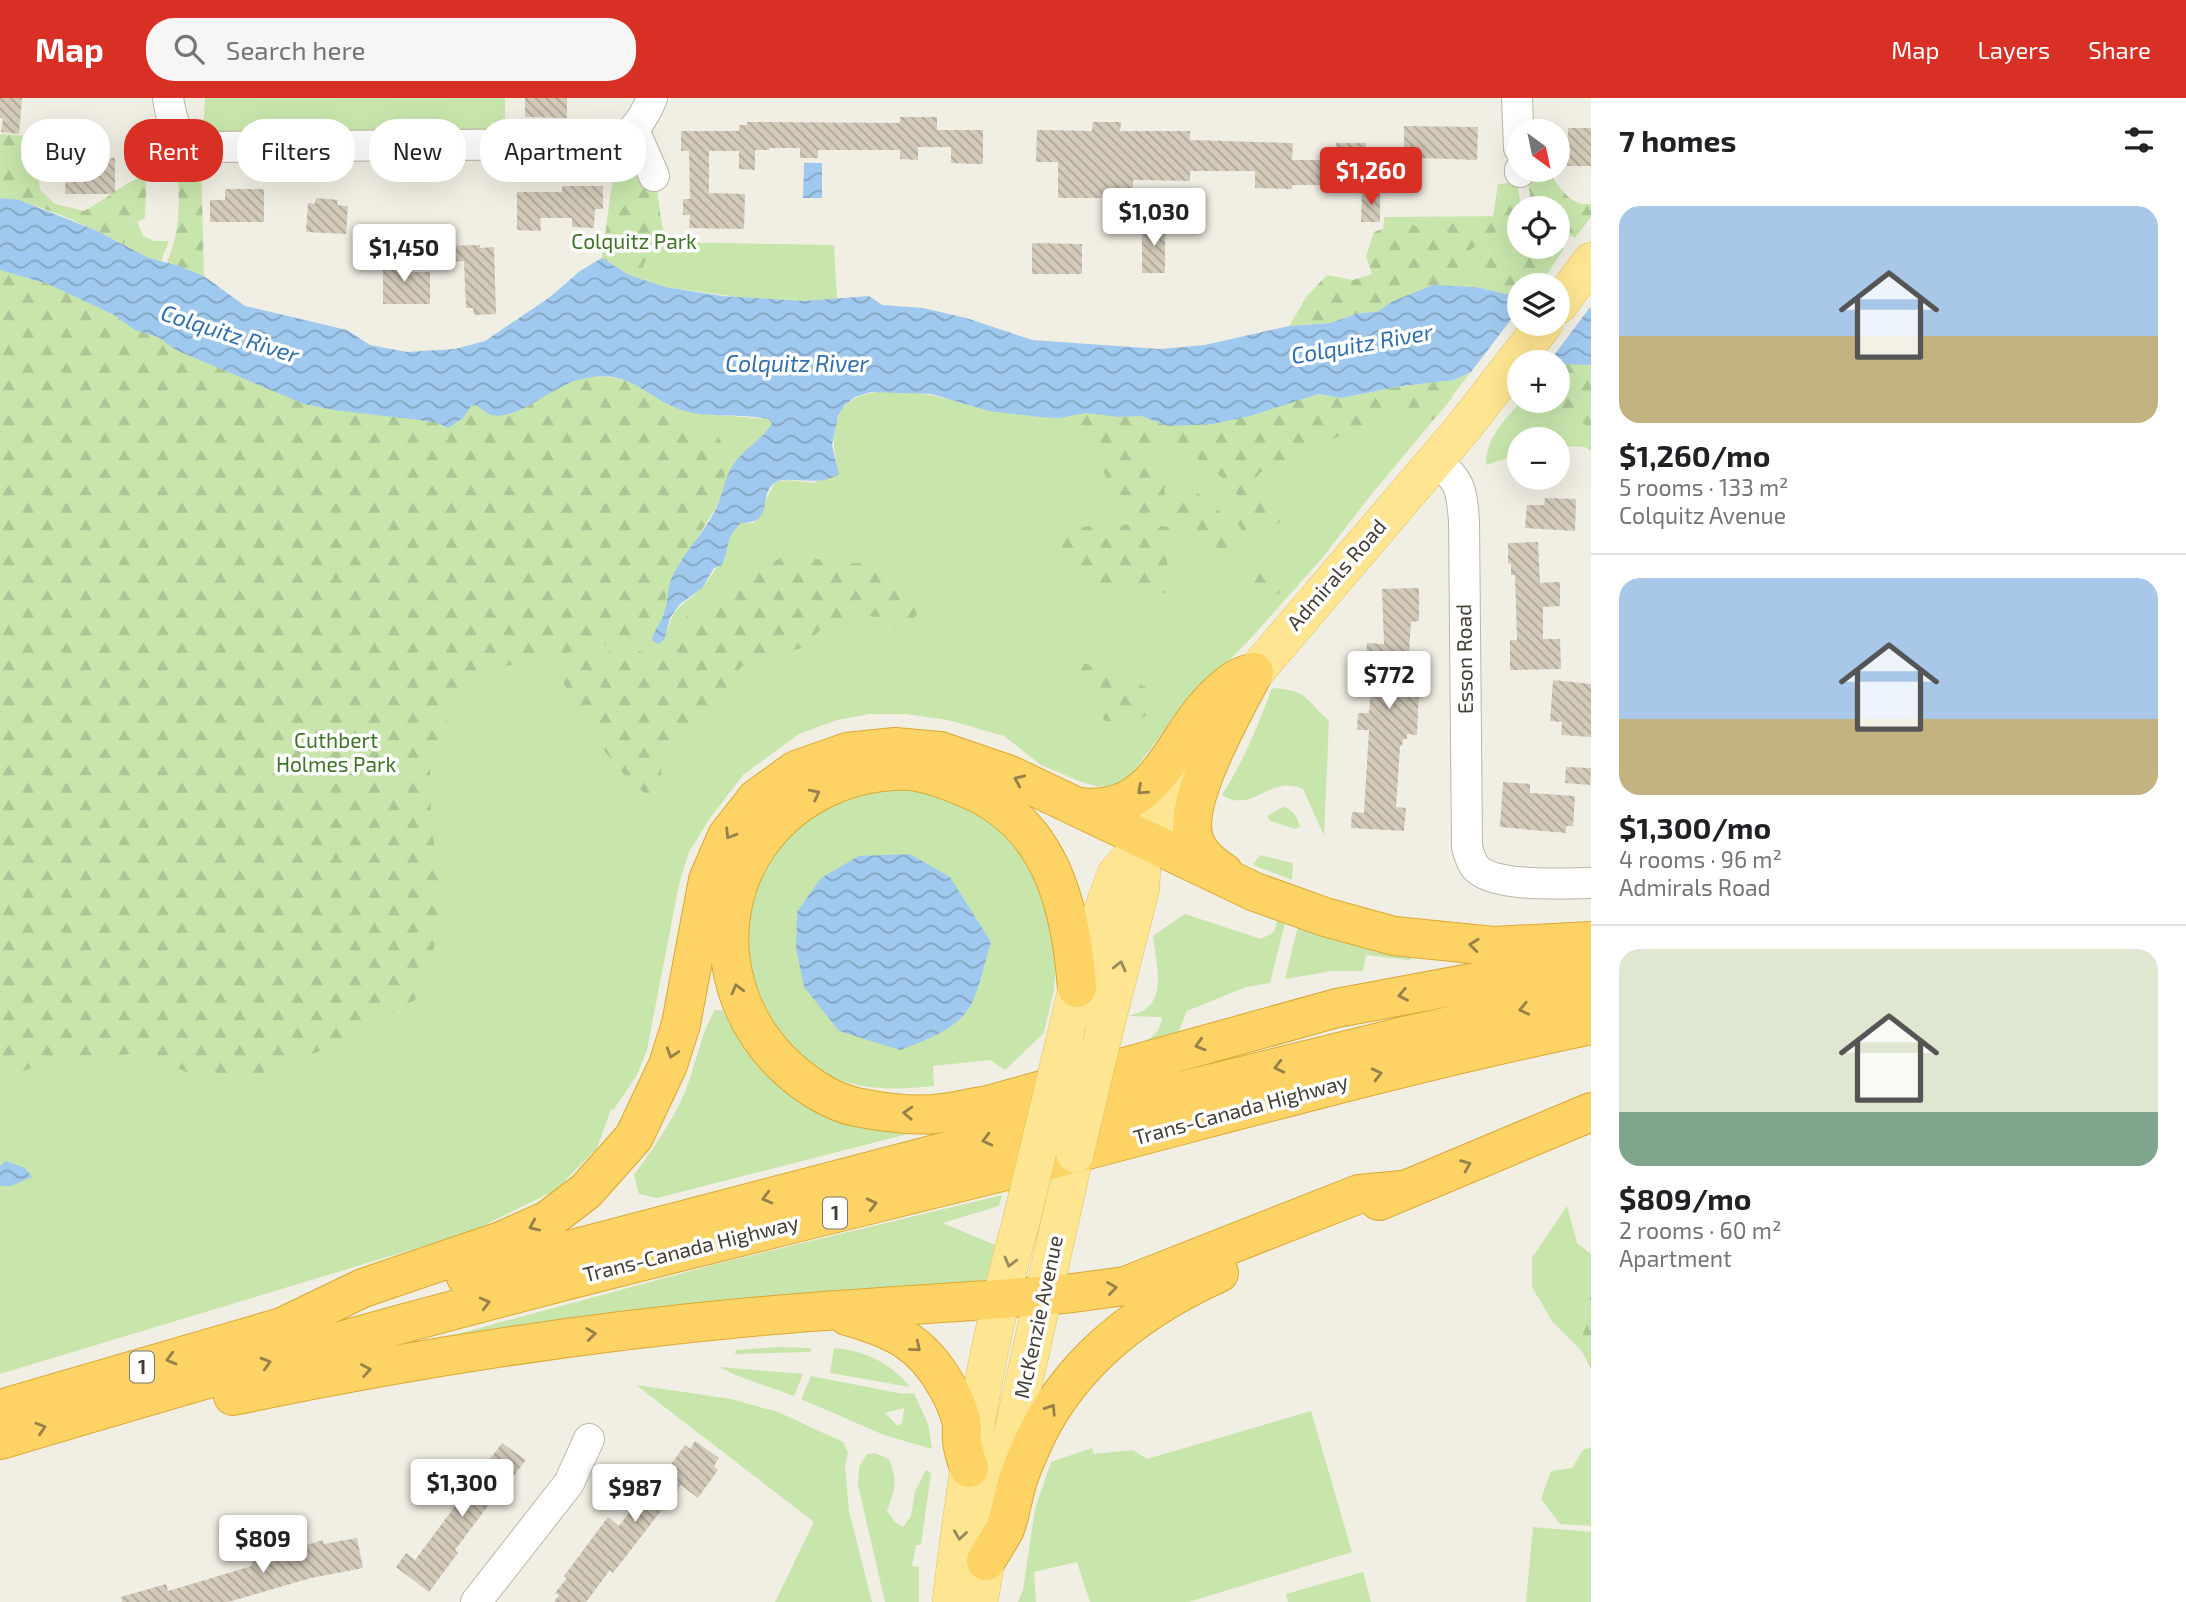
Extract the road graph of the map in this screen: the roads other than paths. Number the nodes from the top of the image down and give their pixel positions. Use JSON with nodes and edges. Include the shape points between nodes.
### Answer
{"nodes":[{"id":1,"x":169,"y":98,"type":"edge"},
{"id":2,"x":652,"y":98,"type":"edge"},
{"id":3,"x":1517,"y":98,"type":"edge"},
{"id":4,"x":642,"y":119,"type":"edge"},
{"id":5,"x":1518,"y":119,"type":"edge"},
{"id":6,"x":480,"y":145,"type":"edge"},
{"id":7,"x":646,"y":158,"type":"edge"},
{"id":8,"x":654,"y":176,"type":"dead end"},
{"id":9,"x":1589,"y":264,"type":"edge"},
{"id":10,"x":1570,"y":290,"type":"edge"},
{"id":11,"x":1535,"y":336,"type":"edge"},
{"id":12,"x":1435,"y":460,"type":"junction"},
{"id":13,"x":1254,"y":672,"type":"junction"},
{"id":14,"x":1082,"y":807,"type":"junction"},
{"id":15,"x":1147,"y":839,"type":"junction"},
{"id":16,"x":1591,"y":883,"type":"edge"},
{"id":17,"x":1255,"y":892,"type":"junction"},
{"id":18,"x":1591,"y":941,"type":"edge"},
{"id":19,"x":1591,"y":960,"type":"edge"},
{"id":20,"x":1077,"y":988,"type":"junction"},
{"id":21,"x":1591,"y":996,"type":"edge"},
{"id":22,"x":1591,"y":1025,"type":"edge"},
{"id":23,"x":1104,"y":1032,"type":"joint"},
{"id":24,"x":1064,"y":1043,"type":"joint"},
{"id":25,"x":1591,"y":1112,"type":"edge"},
{"id":26,"x":1402,"y":1190,"type":"junction"},
{"id":27,"x":1044,"y":1296,"type":"junction"},
{"id":28,"x":1002,"y":1299,"type":"junction"},
{"id":29,"x":832,"y":1311,"type":"junction"},
{"id":30,"x":284,"y":1326,"type":"junction"},
{"id":31,"x":0,"y":1409,"type":"edge"},
{"id":32,"x":82,"y":1416,"type":"junction"},
{"id":33,"x":589,"y":1439,"type":"dead end"},
{"id":34,"x":0,"y":1440,"type":"edge"},
{"id":35,"x":969,"y":1468,"type":"junction"},
{"id":36,"x":986,"y":1561,"type":"junction"},
{"id":37,"x":476,"y":1602,"type":"edge"},
{"id":38,"x":951,"y":1602,"type":"edge"},
{"id":39,"x":979,"y":1602,"type":"edge"}],
"edges":[{"from":1,"to":6,"type":"street","via":[[176,129],[184,139],[207,147]]},
{"from":2,"to":4,"type":"street"},
{"from":3,"to":5,"type":"street"},
{"from":7,"to":8,"type":"street"},
{"from":9,"to":10,"type":"main road"},
{"from":11,"to":12,"type":"main road","name":"Admirals Road"},
{"from":12,"to":13,"type":"main road","name":"Admirals Road"},
{"from":12,"to":16,"type":"street","name":"Esson Road","via":[[1456,477],[1462,495],[1467,847],[1475,867],[1495,878]]},
{"from":13,"to":14,"type":"highway","one_way":true,"via":[[1236,677],[1205,706],[1143,792],[1115,807]]},
{"from":13,"to":15,"type":"main road","name":"Admirals Road","via":[[1211,732]]},
{"from":13,"to":17,"type":"highway","via":[[1222,735],[1192,811],[1199,853]]},
{"from":14,"to":15,"type":"highway"},
{"from":14,"to":30,"type":"highway","one_way":true,"via":[[940,751],[895,747],[847,752],[796,770],[756,799],[727,836],[708,880],[681,1024],[668,1065],[634,1137],[586,1191],[548,1220],[363,1288]]},
{"from":15,"to":17,"type":"highway"},
{"from":15,"to":20,"type":"main road","name":"Admirals Road","via":[[1116,874]]},
{"from":23,"to":15,"type":"main road","name":"Admirals Road","one_way":true,"via":[[1141,888]]},
{"from":18,"to":17,"type":"highway","one_way":true,"via":[[1493,946],[1394,936]]},
{"from":19,"to":20,"type":"highway","one_way":true,"via":[[1337,1008],[988,1105],[934,1114],[887,1112],[854,1107],[810,1085],[787,1067],[750,1024],[739,999],[730,947],[742,873],[756,845],[806,797],[843,780],[881,772],[911,771],[943,778],[1002,808],[1039,846],[1065,905]]},
{"from":20,"to":24,"type":"main road","name":"Admirals Road"},
{"from":21,"to":30,"type":"highway","name":"Trans-Canada Highway","number":"1","one_way":true,"via":[[1408,1035],[1100,1111]]},
{"from":32,"to":22,"type":"highway","name":"Trans-Canada Highway","number":"1","one_way":true,"via":[[584,1277],[1376,1074]]},
{"from":23,"to":27,"type":"main road","name":"McKenzie Avenue","bridge":true},
{"from":24,"to":28,"type":"main road","name":"McKenzie Avenue","one_way":true,"bridge":true},
{"from":26,"to":25,"type":"highway","one_way":true},
{"from":27,"to":26,"type":"highway","one_way":true,"via":[[1125,1286],[1359,1194]]},
{"from":36,"to":26,"type":"highway","one_way":true,"via":[[1006,1527],[1016,1486],[1042,1423],[1084,1365],[1110,1339],[1176,1294]]},
{"from":27,"to":28,"type":"highway"},
{"from":27,"to":36,"type":"main road","name":"McKenzie Avenue"},
{"from":28,"to":29,"type":"highway"},
{"from":28,"to":35,"type":"main road","name":"McKenzie Avenue"},
{"from":32,"to":29,"type":"highway","one_way":true,"via":[[139,1417],[336,1375],[591,1334]]},
{"from":29,"to":35,"type":"highway","one_way":true,"via":[[881,1326],[923,1352],[954,1402]]},
{"from":30,"to":31,"type":"highway","name":"Trans-Canada Highway","number":"1","one_way":true},
{"from":34,"to":32,"type":"highway","name":"Trans-Canada Highway","number":"1","one_way":true},
{"from":33,"to":37,"type":"street","via":[[569,1483]]},
{"from":35,"to":38,"type":"main road","name":"McKenzie Avenue","one_way":true},
{"from":36,"to":39,"type":"main road","name":"McKenzie Avenue"}]}
